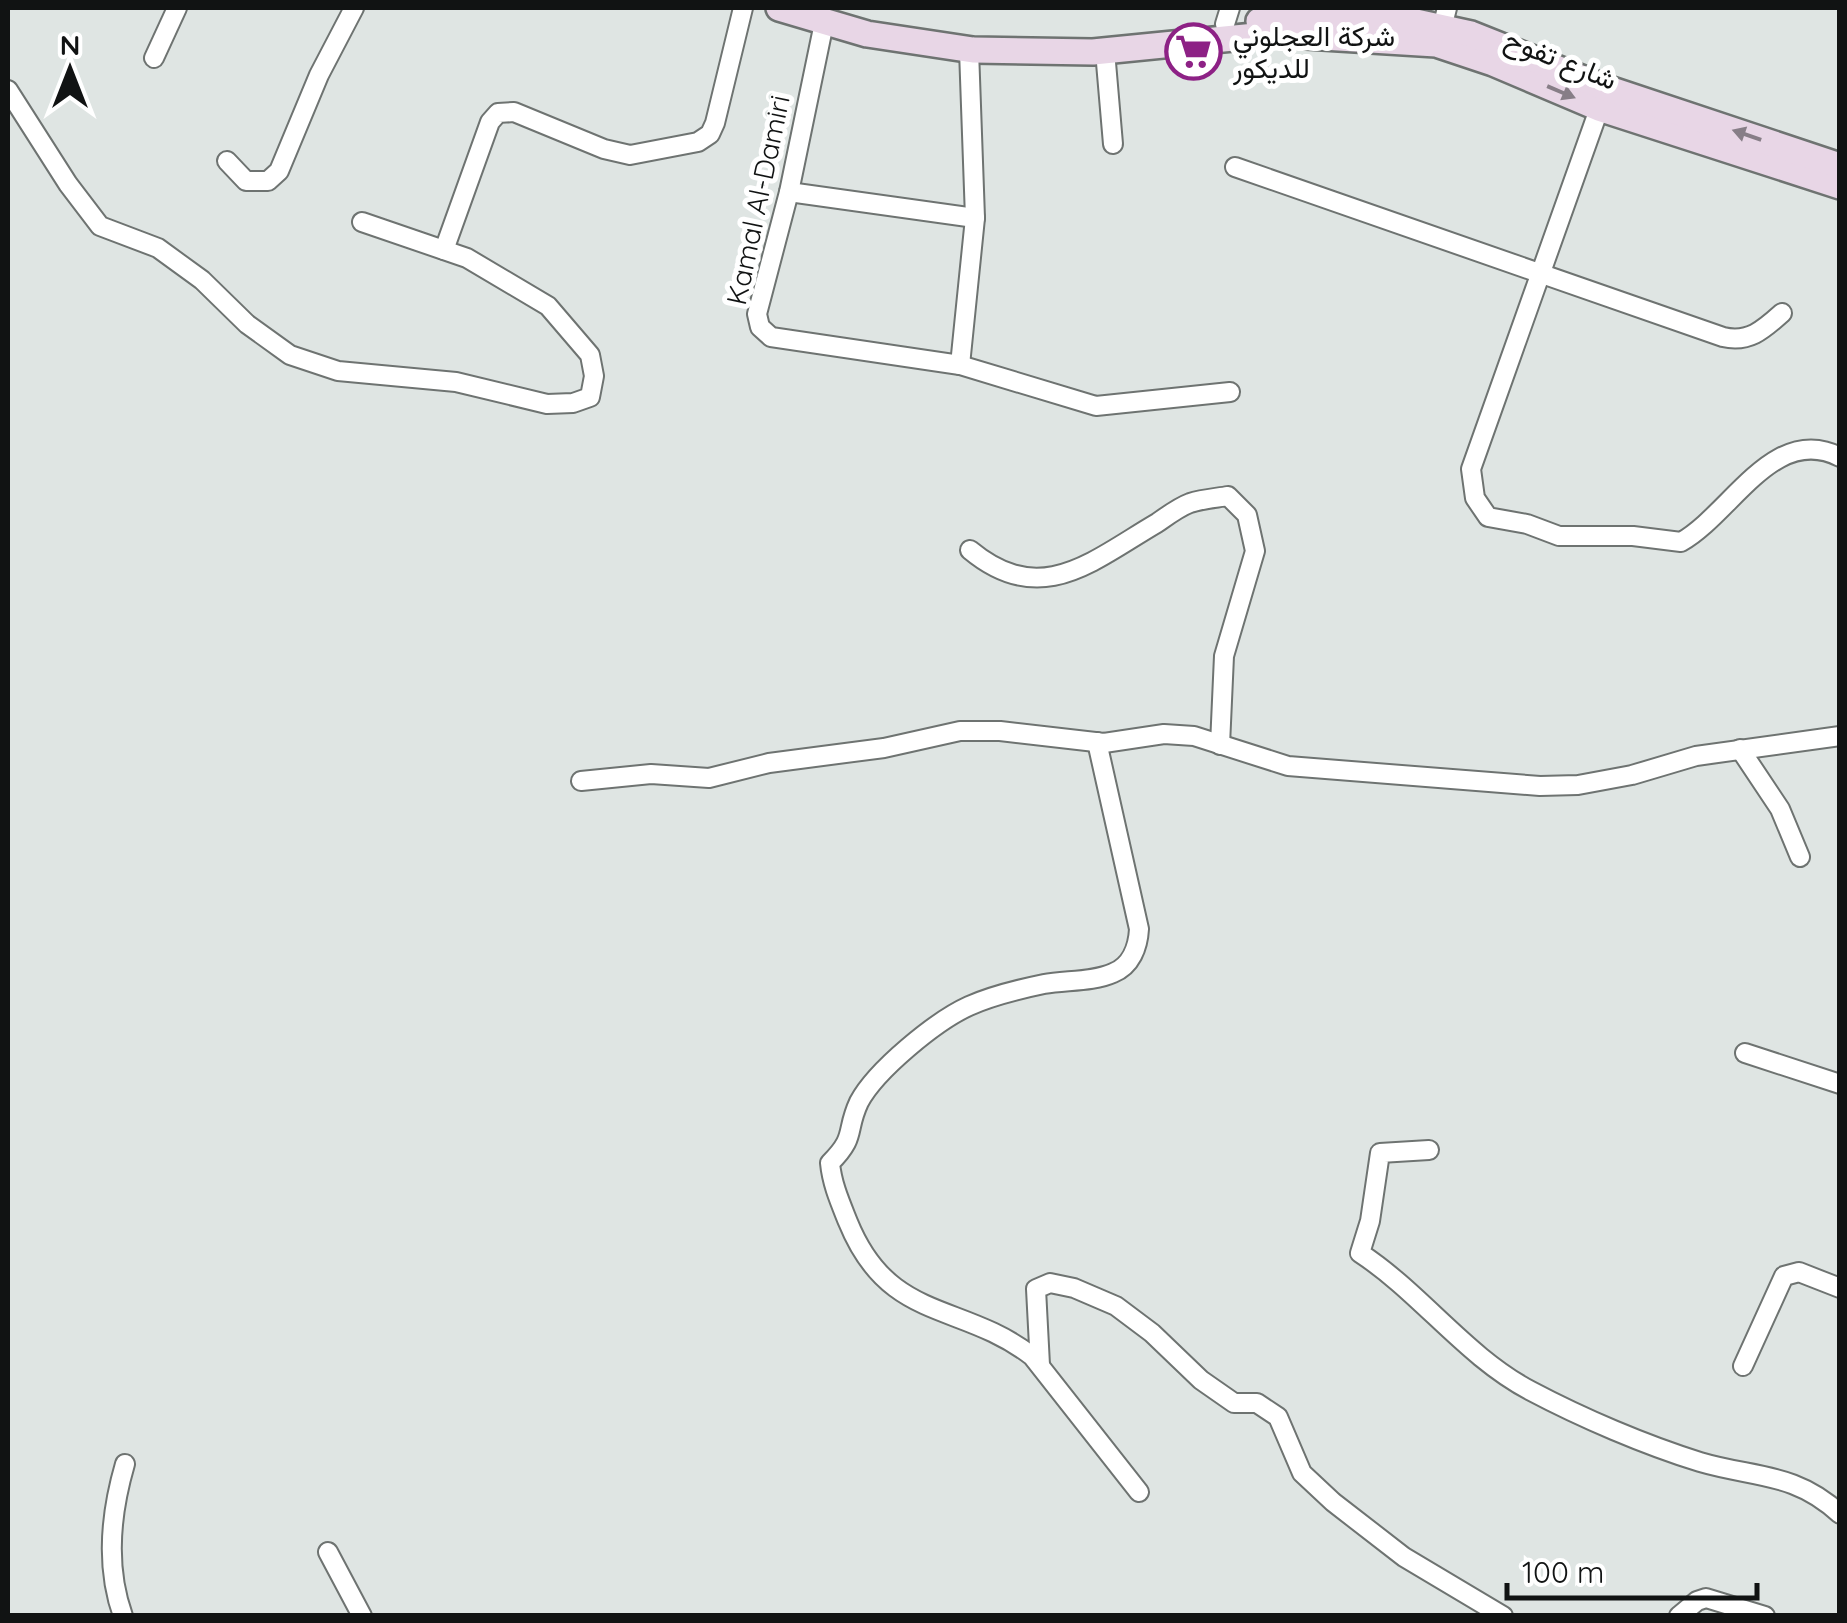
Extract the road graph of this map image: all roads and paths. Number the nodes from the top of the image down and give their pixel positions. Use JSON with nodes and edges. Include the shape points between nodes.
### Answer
{"nodes":[{"id":1,"x":177,"y":8,"type":"edge"},
{"id":2,"x":354,"y":8,"type":"edge"},
{"id":3,"x":743,"y":8,"type":"edge"},
{"id":4,"x":782,"y":8,"type":"edge"},
{"id":5,"x":1227,"y":16,"type":"edge"},
{"id":6,"x":1444,"y":18,"type":"edge"},
{"id":7,"x":824,"y":23,"type":"junction"},
{"id":8,"x":969,"y":50,"type":"junction"},
{"id":9,"x":1104,"y":50,"type":"junction"},
{"id":10,"x":154,"y":58,"type":"dead end"},
{"id":11,"x":8,"y":90,"type":"edge"},
{"id":12,"x":1602,"y":98,"type":"junction"},
{"id":13,"x":1113,"y":144,"type":"dead end"},
{"id":14,"x":228,"y":161,"type":"dead end"},
{"id":15,"x":1235,"y":166,"type":"dead end"},
{"id":16,"x":1840,"y":166,"type":"edge"},
{"id":17,"x":1840,"y":186,"type":"edge"},
{"id":18,"x":788,"y":192,"type":"junction"},
{"id":19,"x":975,"y":218,"type":"junction"},
{"id":20,"x":362,"y":222,"type":"dead end"},
{"id":21,"x":444,"y":250,"type":"junction"},
{"id":22,"x":1540,"y":272,"type":"junction"},
{"id":23,"x":1782,"y":314,"type":"dead end"},
{"id":24,"x":960,"y":365,"type":"junction"},
{"id":25,"x":1230,"y":392,"type":"dead end"},
{"id":26,"x":1840,"y":458,"type":"edge"},
{"id":27,"x":970,"y":550,"type":"dead end"},
{"id":28,"x":1840,"y":736,"type":"edge"},
{"id":29,"x":1097,"y":742,"type":"junction"},
{"id":30,"x":1220,"y":745,"type":"junction"},
{"id":31,"x":1740,"y":749,"type":"junction"},
{"id":32,"x":581,"y":781,"type":"dead end"},
{"id":33,"x":1800,"y":857,"type":"dead end"},
{"id":34,"x":1745,"y":1054,"type":"dead end"},
{"id":35,"x":1840,"y":1084,"type":"edge"},
{"id":36,"x":1428,"y":1150,"type":"dead end"},
{"id":37,"x":1840,"y":1288,"type":"edge"},
{"id":38,"x":1040,"y":1365,"type":"junction"},
{"id":39,"x":1743,"y":1366,"type":"dead end"},
{"id":40,"x":125,"y":1464,"type":"dead end"},
{"id":41,"x":1139,"y":1492,"type":"dead end"},
{"id":42,"x":1840,"y":1514,"type":"edge"},
{"id":43,"x":328,"y":1552,"type":"dead end"},
{"id":44,"x":123,"y":1616,"type":"edge"},
{"id":45,"x":362,"y":1616,"type":"edge"},
{"id":46,"x":1503,"y":1616,"type":"edge"},
{"id":47,"x":1680,"y":1616,"type":"edge"},
{"id":48,"x":1764,"y":1616,"type":"edge"}],
"edges":[{"from":1,"to":10,"type":"street"},
{"from":2,"to":14,"type":"street","via":[[279,171],[268,181],[246,181]]},
{"from":3,"to":21,"type":"street","via":[[706,137],[618,154],[500,112],[490,122]]},
{"from":4,"to":5,"type":"street","via":[[1025,39],[1097,38]]},
{"from":4,"to":7,"type":"street","name":"شارع تفوح"},
{"from":5,"to":6,"type":"street"},
{"from":6,"to":12,"type":"street"},
{"from":7,"to":8,"type":"street","name":"شارع تفوح"},
{"from":7,"to":18,"type":"street","name":"Kamal Al-Damiri"},
{"from":8,"to":9,"type":"street","name":"شارع تفوح"},
{"from":8,"to":19,"type":"street"},
{"from":9,"to":12,"type":"street","name":"شارع تفوح","one_way":true,"via":[[1274,34],[1436,44]]},
{"from":9,"to":13,"type":"street"},
{"from":11,"to":21,"type":"street","via":[[100,226],[158,248],[290,355],[338,371],[456,382],[546,404],[590,397],[590,355],[548,306]]},
{"from":16,"to":12,"type":"street","one_way":true},
{"from":12,"to":17,"type":"street","name":"شارع تفوح"},
{"from":12,"to":22,"type":"street"},
{"from":15,"to":22,"type":"street"},
{"from":18,"to":19,"type":"street"},
{"from":18,"to":24,"type":"street","name":"Kamal Al-Damiri","via":[[757,314],[760,327],[771,337]]},
{"from":19,"to":24,"type":"street"},
{"from":20,"to":21,"type":"street"},
{"from":22,"to":23,"type":"street","via":[[1729,338],[1757,334]]},
{"from":22,"to":26,"type":"street","via":[[1472,469],[1475,498],[1488,516],[1559,536],[1681,542],[1779,456],[1810,448]]},
{"from":24,"to":25,"type":"street","name":"Kamal Al-Damiri","via":[[1096,406]]},
{"from":27,"to":30,"type":"street","via":[[1013,577],[1059,574],[1103,557],[1188,504],[1228,496],[1247,514],[1256,551],[1224,656]]},
{"from":28,"to":31,"type":"street"},
{"from":29,"to":30,"type":"street","via":[[1164,734]]},
{"from":29,"to":32,"type":"street","via":[[960,731],[708,778],[651,774]]},
{"from":29,"to":38,"type":"street","via":[[1139,929],[1130,959],[1111,974],[1042,984],[968,1006],[923,1037],[865,1092],[849,1144],[830,1162],[855,1240],[877,1274],[910,1298],[1022,1349]]},
{"from":30,"to":31,"type":"street","via":[[1304,768],[1540,786],[1578,785]]},
{"from":31,"to":33,"type":"street","via":[[1780,809]]},
{"from":34,"to":35,"type":"street"},
{"from":36,"to":42,"type":"street","via":[[1380,1153],[1360,1253],[1529,1390],[1701,1462],[1800,1485]]},
{"from":37,"to":39,"type":"street","via":[[1799,1272],[1784,1276]]},
{"from":38,"to":41,"type":"street"},
{"from":38,"to":46,"type":"street","via":[[1036,1289],[1050,1283],[1074,1288],[1116,1306],[1234,1404],[1257,1404],[1278,1416],[1302,1473],[1333,1502],[1404,1557]]},
{"from":40,"to":44,"type":"street","via":[[113,1505],[112,1553]]},
{"from":43,"to":45,"type":"street"},
{"from":47,"to":48,"type":"street","via":[[1706,1598]]}]}
